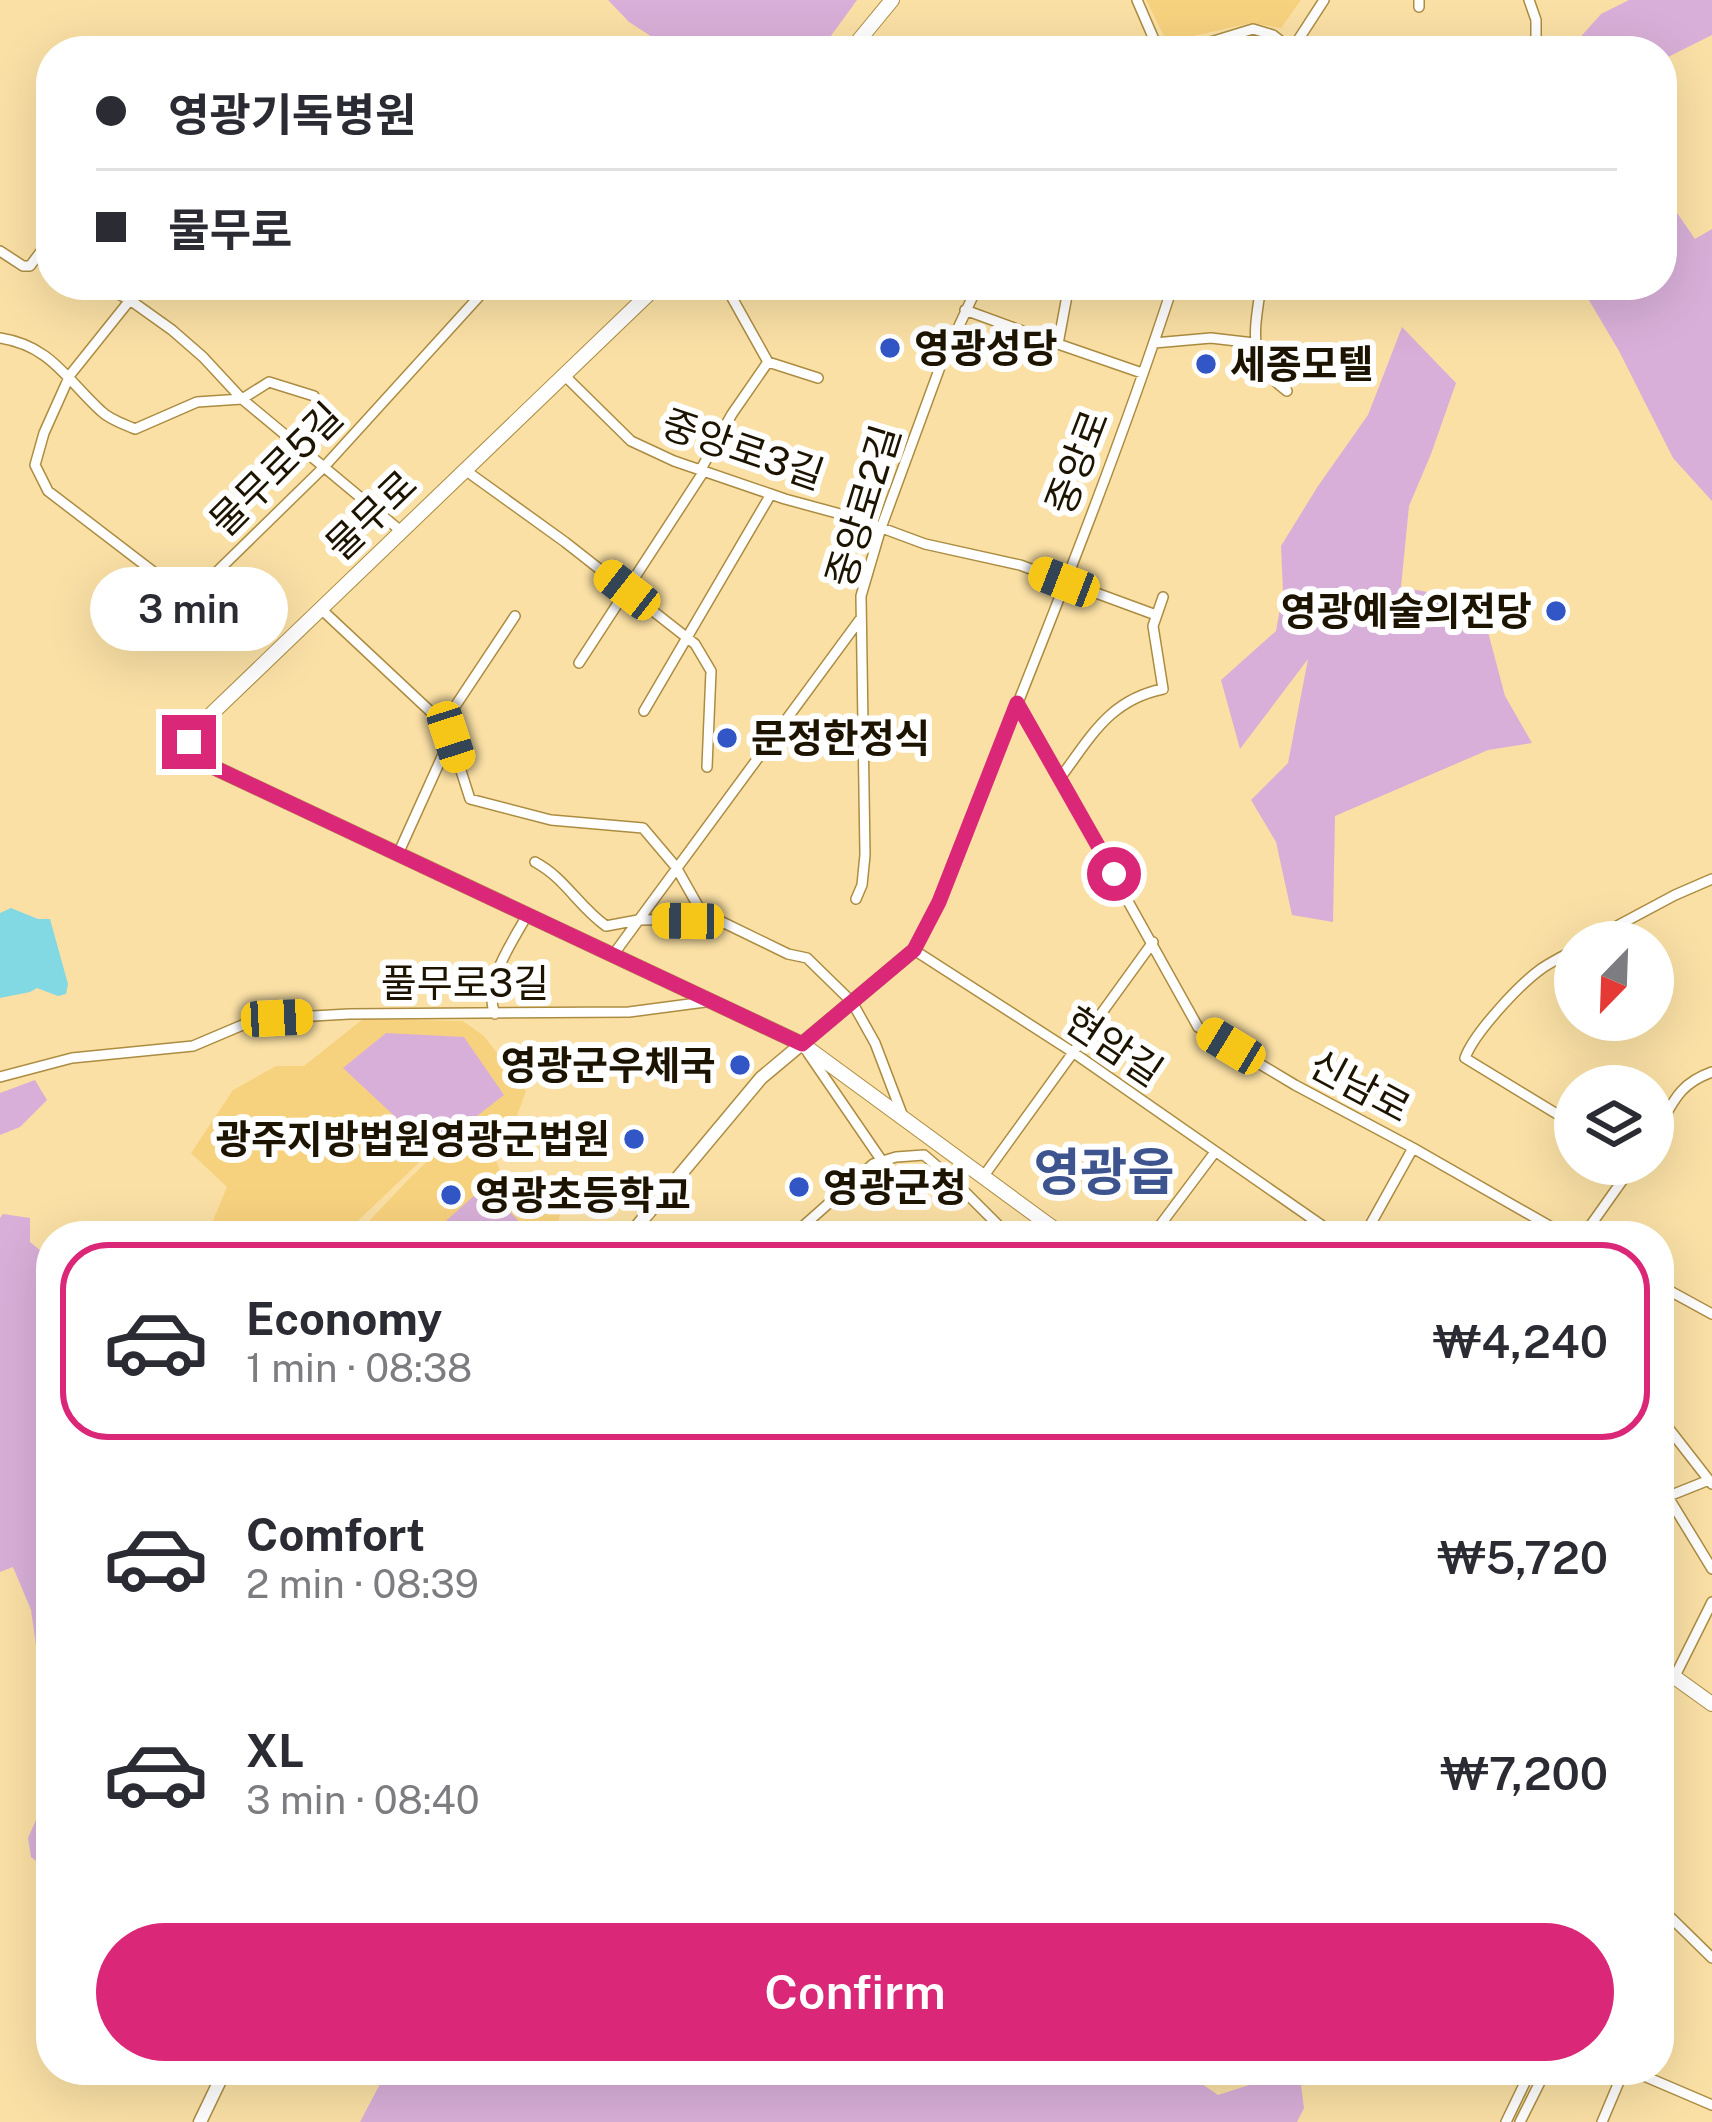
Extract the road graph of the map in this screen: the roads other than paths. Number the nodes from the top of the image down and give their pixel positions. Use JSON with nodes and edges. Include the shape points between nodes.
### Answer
{"nodes":[{"id":1,"x":1137,"y":0,"type":"edge"},
{"id":2,"x":1324,"y":0,"type":"edge"},
{"id":3,"x":1529,"y":0,"type":"edge"},
{"id":4,"x":884,"y":2,"type":"edge"},
{"id":5,"x":860,"y":36,"type":"edge"},
{"id":6,"x":1153,"y":36,"type":"edge"},
{"id":7,"x":1230,"y":36,"type":"edge"},
{"id":8,"x":1275,"y":36,"type":"edge"},
{"id":9,"x":1301,"y":36,"type":"edge"},
{"id":10,"x":1536,"y":36,"type":"edge"},
{"id":11,"x":0,"y":251,"type":"edge"},
{"id":12,"x":36,"y":258,"type":"edge"},
{"id":13,"x":130,"y":300,"type":"joint"},
{"id":14,"x":476,"y":300,"type":"edge"},
{"id":15,"x":642,"y":300,"type":"edge"},
{"id":16,"x":733,"y":300,"type":"edge"},
{"id":17,"x":970,"y":300,"type":"edge"},
{"id":18,"x":1066,"y":300,"type":"edge"},
{"id":19,"x":1168,"y":300,"type":"edge"},
{"id":20,"x":1259,"y":300,"type":"edge"},
{"id":21,"x":965,"y":310,"type":"junction"},
{"id":22,"x":0,"y":338,"type":"edge"},
{"id":23,"x":1154,"y":343,"type":"junction"},
{"id":24,"x":1254,"y":343,"type":"junction"},
{"id":25,"x":1058,"y":344,"type":"junction"},
{"id":26,"x":768,"y":362,"type":"junction"},
{"id":27,"x":1142,"y":373,"type":"junction"},
{"id":28,"x":562,"y":374,"type":"junction"},
{"id":29,"x":70,"y":375,"type":"junction"},
{"id":30,"x":818,"y":378,"type":"dead end"},
{"id":31,"x":1287,"y":391,"type":"dead end"},
{"id":32,"x":314,"y":396,"type":"dead end"},
{"id":33,"x":242,"y":399,"type":"junction"},
{"id":34,"x":324,"y":467,"type":"junction"},
{"id":35,"x":465,"y":470,"type":"junction"},
{"id":36,"x":703,"y":470,"type":"junction"},
{"id":37,"x":771,"y":494,"type":"junction"},
{"id":38,"x":881,"y":528,"type":"junction"},
{"id":39,"x":402,"y":532,"type":"junction"},
{"id":40,"x":1064,"y":582,"type":"junction"},
{"id":41,"x":627,"y":590,"type":"junction"},
{"id":42,"x":1163,"y":597,"type":"dead end"},
{"id":43,"x":321,"y":609,"type":"junction"},
{"id":44,"x":1156,"y":615,"type":"junction"},
{"id":45,"x":515,"y":616,"type":"dead end"},
{"id":46,"x":861,"y":619,"type":"junction"},
{"id":47,"x":688,"y":638,"type":"junction"},
{"id":48,"x":579,"y":663,"type":"dead end"},
{"id":49,"x":1017,"y":703,"type":"junction"},
{"id":50,"x":644,"y":711,"type":"dead end"},
{"id":51,"x":449,"y":732,"type":"junction"},
{"id":52,"x":707,"y":767,"type":"dead end"},
{"id":53,"x":1060,"y":778,"type":"junction"},
{"id":54,"x":398,"y":854,"type":"junction"},
{"id":55,"x":535,"y":862,"type":"dead end"},
{"id":56,"x":676,"y":867,"type":"junction"},
{"id":57,"x":1712,"y":879,"type":"edge"},
{"id":58,"x":856,"y":899,"type":"dead end"},
{"id":59,"x":527,"y":915,"type":"junction"},
{"id":60,"x":716,"y":919,"type":"junction"},
{"id":61,"x":638,"y":920,"type":"junction"},
{"id":62,"x":1626,"y":921,"type":"edge"},
{"id":63,"x":1153,"y":942,"type":"junction"},
{"id":64,"x":914,"y":950,"type":"junction"},
{"id":65,"x":613,"y":955,"type":"junction"},
{"id":66,"x":1554,"y":962,"type":"edge"},
{"id":67,"x":711,"y":1001,"type":"junction"},
{"id":68,"x":852,"y":1002,"type":"junction"},
{"id":69,"x":495,"y":1014,"type":"junction"},
{"id":70,"x":802,"y":1044,"type":"junction"},
{"id":71,"x":1074,"y":1053,"type":"junction"},
{"id":72,"x":1712,"y":1072,"type":"edge"},
{"id":73,"x":0,"y":1077,"type":"edge"},
{"id":74,"x":1674,"y":1098,"type":"edge"},
{"id":75,"x":1554,"y":1112,"type":"edge"},
{"id":76,"x":904,"y":1119,"type":"junction"},
{"id":77,"x":1413,"y":1148,"type":"junction"},
{"id":78,"x":1215,"y":1152,"type":"junction"},
{"id":79,"x":882,"y":1161,"type":"junction"},
{"id":80,"x":983,"y":1177,"type":"junction"},
{"id":81,"x":1619,"y":1185,"type":"edge"},
{"id":82,"x":641,"y":1221,"type":"edge"},
{"id":83,"x":807,"y":1221,"type":"edge"},
{"id":84,"x":994,"y":1221,"type":"edge"},
{"id":85,"x":1043,"y":1221,"type":"edge"},
{"id":86,"x":1163,"y":1221,"type":"edge"},
{"id":87,"x":1315,"y":1221,"type":"edge"},
{"id":88,"x":1372,"y":1221,"type":"edge"},
{"id":89,"x":1542,"y":1221,"type":"edge"},
{"id":90,"x":1594,"y":1221,"type":"edge"},
{"id":91,"x":1674,"y":1293,"type":"edge"},
{"id":92,"x":1712,"y":1313,"type":"edge"},
{"id":93,"x":1674,"y":1435,"type":"edge"},
{"id":94,"x":1710,"y":1482,"type":"edge"},
{"id":95,"x":1674,"y":1494,"type":"edge"},
{"id":96,"x":1674,"y":1504,"type":"edge"},
{"id":97,"x":1712,"y":1569,"type":"edge"},
{"id":98,"x":1712,"y":1602,"type":"edge"},
{"id":99,"x":1674,"y":1678,"type":"joint"},
{"id":100,"x":1712,"y":1704,"type":"edge"},
{"id":101,"x":1674,"y":1921,"type":"edge"},
{"id":102,"x":1712,"y":1958,"type":"edge"},
{"id":103,"x":218,"y":2085,"type":"edge"},
{"id":104,"x":1524,"y":2085,"type":"edge"},
{"id":105,"x":1538,"y":2085,"type":"edge"},
{"id":106,"x":1620,"y":2085,"type":"edge"},
{"id":107,"x":1664,"y":2085,"type":"edge"},
{"id":108,"x":1712,"y":2105,"type":"edge"},
{"id":109,"x":200,"y":2122,"type":"edge"},
{"id":110,"x":1506,"y":2122,"type":"edge"},
{"id":111,"x":1520,"y":2122,"type":"edge"},
{"id":112,"x":1602,"y":2122,"type":"edge"}],
"edges":[{"from":1,"to":6,"type":"street"},
{"from":2,"to":9,"type":"street"},
{"from":3,"to":10,"type":"street"},
{"from":4,"to":5,"type":"main road"},
{"from":7,"to":8,"type":"street","via":[[1253,29]]},
{"from":11,"to":12,"type":"street","via":[[23,266]]},
{"from":13,"to":29,"type":"street","name":"물무로5길"},
{"from":13,"to":33,"type":"street"},
{"from":14,"to":34,"type":"street","name":"물무로5길"},
{"from":15,"to":28,"type":"main road","name":"물무로"},
{"from":16,"to":26,"type":"street"},
{"from":17,"to":21,"type":"street","name":"중앙로2길"},
{"from":18,"to":25,"type":"street"},
{"from":19,"to":23,"type":"street","name":"중앙로"},
{"from":20,"to":24,"type":"street"},
{"from":21,"to":25,"type":"street"},
{"from":21,"to":38,"type":"street","name":"중앙로2길"},
{"from":22,"to":29,"type":"street","via":[[25,342]]},
{"from":23,"to":24,"type":"street"},
{"from":23,"to":27,"type":"street","name":"중앙로"},
{"from":24,"to":31,"type":"street","via":[[1269,378]]},
{"from":25,"to":27,"type":"street"},
{"from":26,"to":30,"type":"street"},
{"from":26,"to":36,"type":"street"},
{"from":27,"to":40,"type":"street","name":"중앙로"},
{"from":28,"to":35,"type":"main road","name":"물무로"},
{"from":28,"to":36,"type":"street","name":"중앙로3길","via":[[632,441]]},
{"from":29,"to":33,"type":"street","via":[[104,415],[135,429],[197,402]]},
{"from":29,"to":34,"type":"street","name":"물무로5길","via":[[35,465],[48,491],[189,599]]},
{"from":32,"to":33,"type":"street","via":[[269,382]]},
{"from":33,"to":34,"type":"street"},
{"from":34,"to":39,"type":"street"},
{"from":35,"to":39,"type":"main road","name":"물무로"},
{"from":35,"to":41,"type":"street"},
{"from":36,"to":37,"type":"street","name":"중앙로3길"},
{"from":36,"to":41,"type":"street"},
{"from":37,"to":38,"type":"street","name":"중앙로3길"},
{"from":37,"to":47,"type":"street"},
{"from":38,"to":40,"type":"street","name":"중앙로3길"},
{"from":38,"to":46,"type":"street","name":"중앙로2길"},
{"from":39,"to":43,"type":"main road","name":"물무로"},
{"from":40,"to":44,"type":"street","name":"중앙로3길"},
{"from":40,"to":49,"type":"street","name":"중앙로"},
{"from":41,"to":47,"type":"street"},
{"from":41,"to":48,"type":"street"},
{"from":42,"to":44,"type":"street"},
{"from":43,"to":51,"type":"street"},
{"from":43,"to":54,"type":"main road","name":"물무로","via":[[202,723],[191,750]]},
{"from":44,"to":53,"type":"street","via":[[1162,689],[1107,715]]},
{"from":45,"to":51,"type":"street","via":[[450,715]]},
{"from":46,"to":56,"type":"street"},
{"from":46,"to":58,"type":"street","name":"중앙로2길","via":[[865,855]]},
{"from":47,"to":50,"type":"street"},
{"from":47,"to":52,"type":"street","via":[[711,671]]},
{"from":49,"to":53,"type":"street","name":"신남로"},
{"from":49,"to":64,"type":"street","name":"중앙로"},
{"from":51,"to":54,"type":"street"},
{"from":51,"to":56,"type":"street","via":[[470,799],[551,820],[643,828]]},
{"from":53,"to":63,"type":"street","name":"신남로"},
{"from":54,"to":59,"type":"main road","name":"물무로"},
{"from":55,"to":61,"type":"street","via":[[606,926]]},
{"from":56,"to":60,"type":"street","via":[[698,906]]},
{"from":56,"to":61,"type":"street"},
{"from":57,"to":62,"type":"street"},
{"from":59,"to":65,"type":"main road","name":"물무로"},
{"from":59,"to":69,"type":"street","via":[[496,976]]},
{"from":60,"to":61,"type":"street"},
{"from":60,"to":68,"type":"street","via":[[807,958]]},
{"from":61,"to":65,"type":"street"},
{"from":63,"to":71,"type":"street"},
{"from":63,"to":77,"type":"street","name":"신남로","via":[[1198,1027]]},
{"from":64,"to":68,"type":"street","name":"중앙로"},
{"from":64,"to":71,"type":"street","name":"현암길"},
{"from":65,"to":67,"type":"main road","name":"물무로"},
{"from":66,"to":75,"type":"street","via":[[1470,1043],[1465,1058]]},
{"from":67,"to":69,"type":"street","name":"풀무로3길","via":[[629,1012]]},
{"from":67,"to":70,"type":"main road","name":"물무로"},
{"from":68,"to":70,"type":"street","name":"중앙로"},
{"from":68,"to":76,"type":"street"},
{"from":69,"to":73,"type":"street","name":"풀무로3길","via":[[252,1021],[193,1046],[72,1058]]},
{"from":70,"to":76,"type":"main road","name":"물무로"},
{"from":70,"to":79,"type":"street"},
{"from":70,"to":82,"type":"street","name":"중앙로","via":[[760,1078]]},
{"from":71,"to":78,"type":"street","name":"현암길"},
{"from":71,"to":80,"type":"street"},
{"from":72,"to":74,"type":"street"},
{"from":76,"to":80,"type":"main road","name":"물무로"},
{"from":77,"to":88,"type":"street"},
{"from":77,"to":89,"type":"street","name":"신남로"},
{"from":78,"to":86,"type":"street"},
{"from":78,"to":87,"type":"street","name":"현암길"},
{"from":79,"to":83,"type":"street"},
{"from":79,"to":84,"type":"street","via":[[924,1155]]},
{"from":80,"to":85,"type":"main road","name":"물무로"},
{"from":81,"to":90,"type":"street"},
{"from":91,"to":92,"type":"street"},
{"from":93,"to":94,"type":"street"},
{"from":94,"to":95,"type":"street"},
{"from":96,"to":97,"type":"street"},
{"from":98,"to":99,"type":"street"},
{"from":99,"to":100,"type":"main road"},
{"from":101,"to":102,"type":"street"},
{"from":103,"to":109,"type":"street"},
{"from":104,"to":110,"type":"street"},
{"from":105,"to":111,"type":"street"},
{"from":106,"to":112,"type":"street"},
{"from":107,"to":108,"type":"street"}]}
